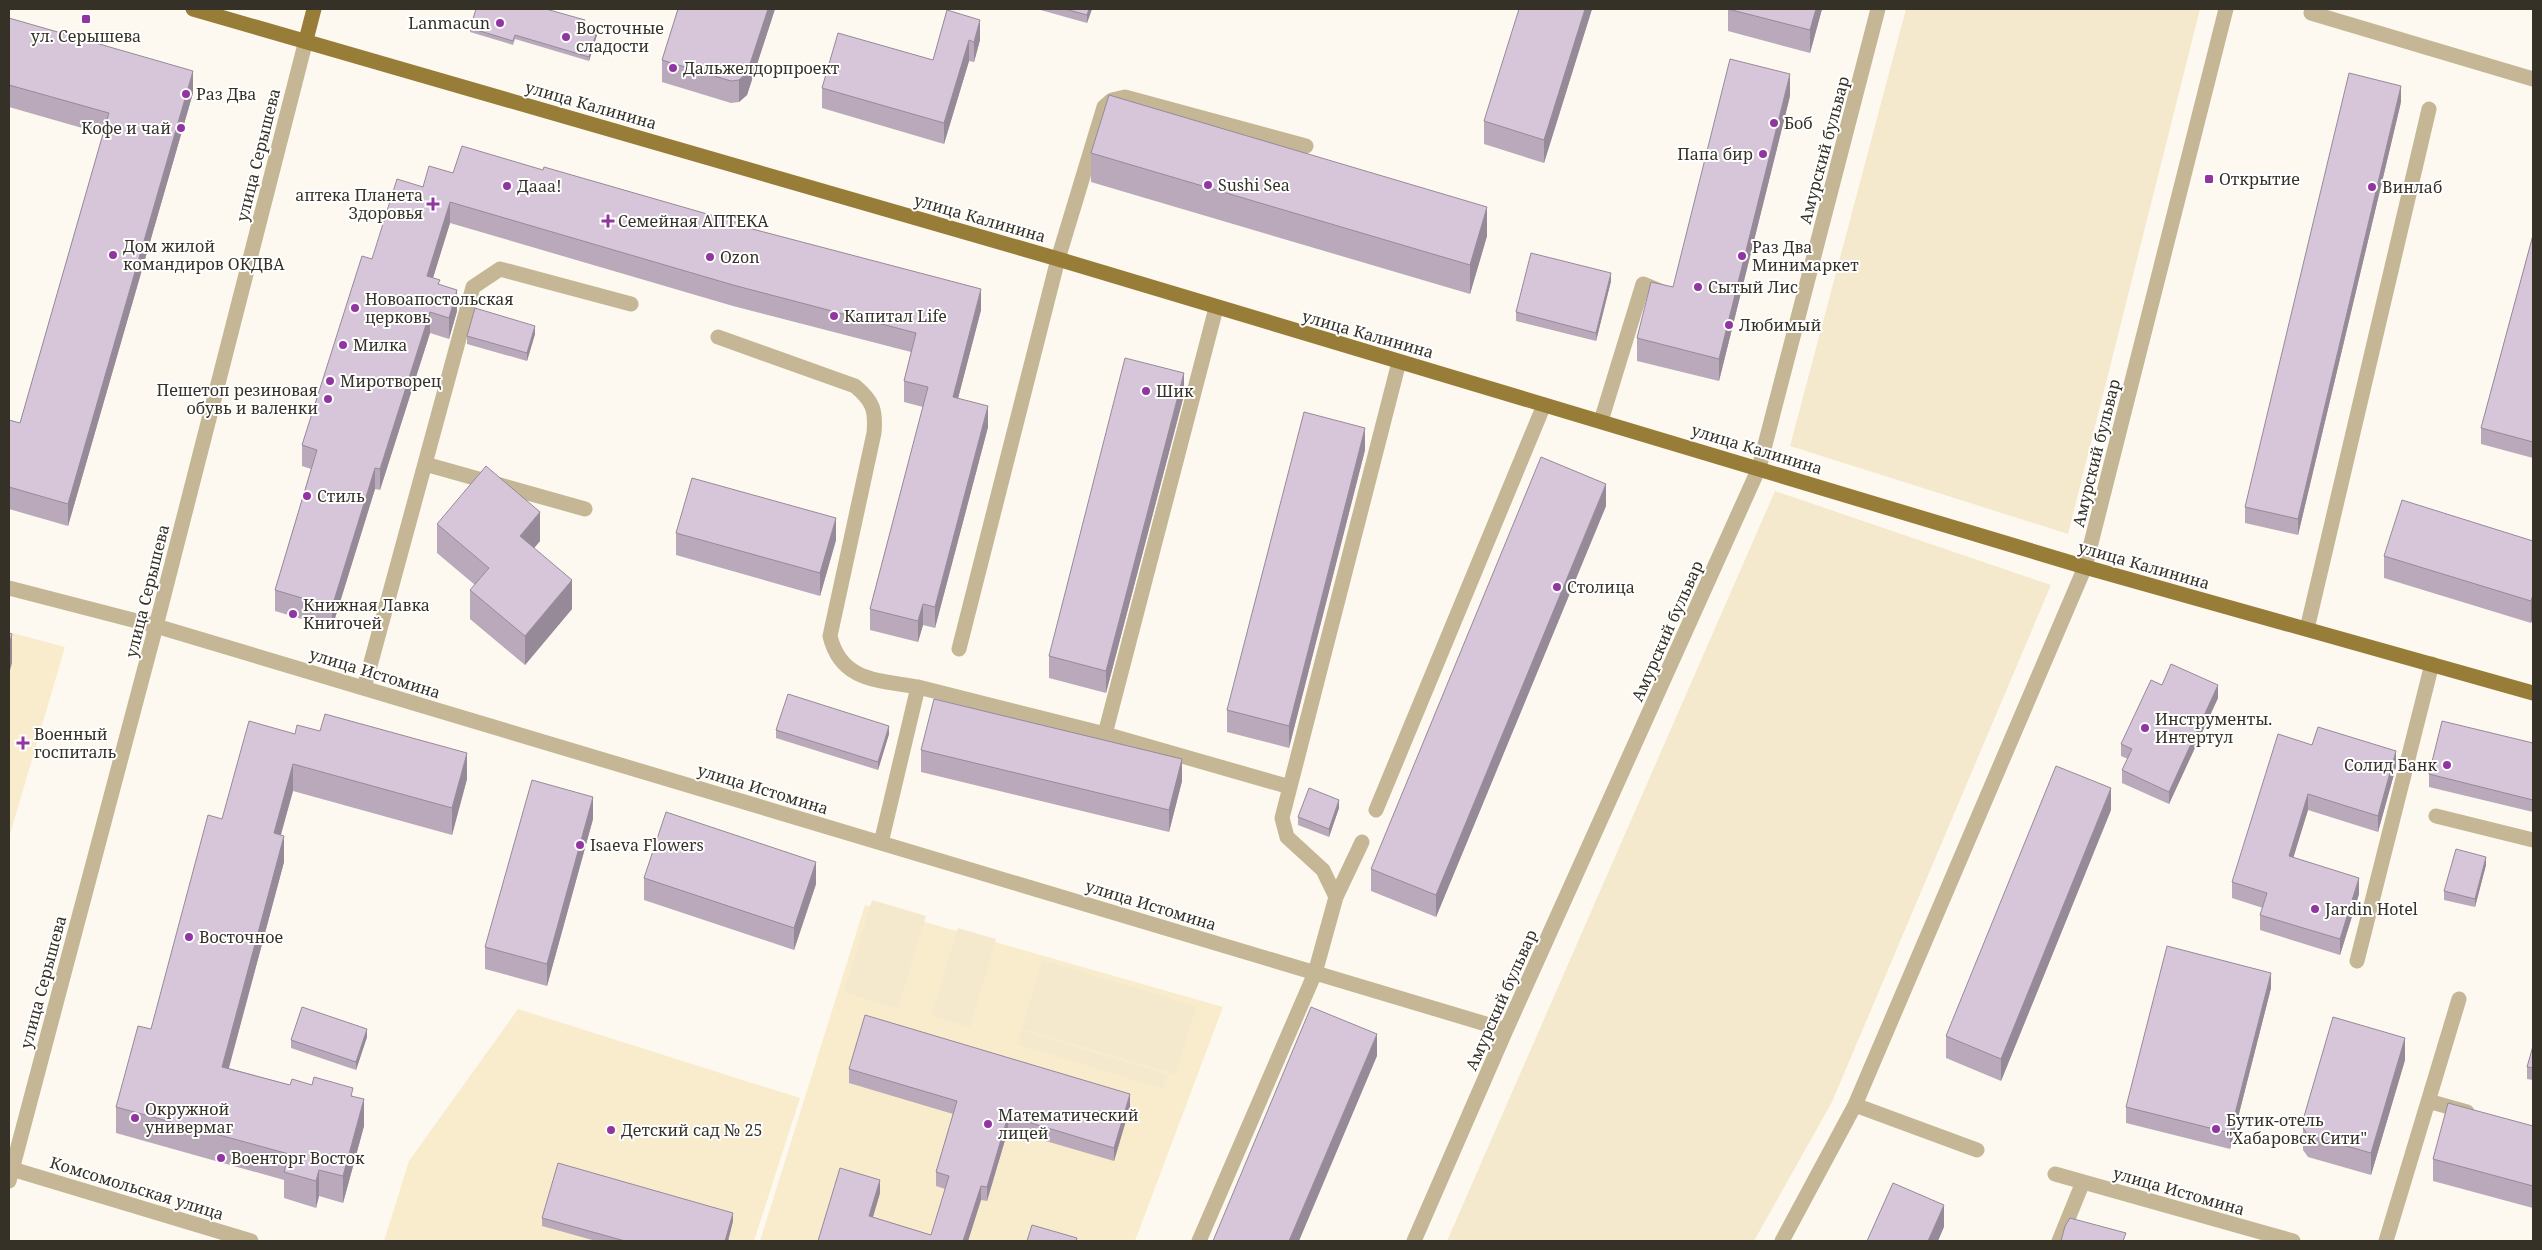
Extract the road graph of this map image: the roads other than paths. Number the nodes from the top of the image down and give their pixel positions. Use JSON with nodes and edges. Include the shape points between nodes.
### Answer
{"nodes":[{"id":1,"x":193,"y":9,"type":"edge"},
{"id":2,"x":314,"y":9,"type":"edge"},
{"id":3,"x":1878,"y":9,"type":"edge"},
{"id":4,"x":2226,"y":9,"type":"edge"},
{"id":5,"x":2311,"y":13,"type":"dead end"},
{"id":6,"x":306,"y":40,"type":"junction"},
{"id":7,"x":2533,"y":79,"type":"edge"},
{"id":8,"x":2429,"y":109,"type":"dead end"},
{"id":9,"x":1306,"y":146,"type":"dead end"},
{"id":10,"x":1058,"y":259,"type":"junction"},
{"id":11,"x":1667,"y":294,"type":"edge"},
{"id":12,"x":631,"y":304,"type":"dead end"},
{"id":13,"x":1216,"y":308,"type":"junction"},
{"id":14,"x":718,"y":337,"type":"dead end"},
{"id":15,"x":1399,"y":362,"type":"junction"},
{"id":16,"x":1544,"y":404,"type":"junction"},
{"id":17,"x":1601,"y":421,"type":"junction"},
{"id":18,"x":426,"y":464,"type":"junction"},
{"id":19,"x":1760,"y":468,"type":"junction"},
{"id":20,"x":585,"y":509,"type":"dead end"},
{"id":21,"x":2085,"y":566,"type":"junction"},
{"id":22,"x":9,"y":588,"type":"edge"},
{"id":23,"x":156,"y":626,"type":"junction"},
{"id":24,"x":2307,"y":629,"type":"junction"},
{"id":25,"x":959,"y":649,"type":"dead end"},
{"id":26,"x":2432,"y":664,"type":"junction"},
{"id":27,"x":918,"y":687,"type":"junction"},
{"id":28,"x":364,"y":688,"type":"junction"},
{"id":29,"x":2533,"y":692,"type":"edge"},
{"id":30,"x":1105,"y":734,"type":"junction"},
{"id":31,"x":1290,"y":787,"type":"junction"},
{"id":32,"x":1376,"y":810,"type":"dead end"},
{"id":33,"x":2436,"y":816,"type":"dead end"},
{"id":34,"x":2533,"y":840,"type":"edge"},
{"id":35,"x":1362,"y":842,"type":"dead end"},
{"id":36,"x":880,"y":843,"type":"junction"},
{"id":37,"x":1336,"y":898,"type":"junction"},
{"id":38,"x":2357,"y":961,"type":"dead end"},
{"id":39,"x":1315,"y":973,"type":"junction"},
{"id":40,"x":2459,"y":999,"type":"dead end"},
{"id":41,"x":1506,"y":1030,"type":"junction"},
{"id":42,"x":2428,"y":1101,"type":"junction"},
{"id":43,"x":1855,"y":1105,"type":"junction"},
{"id":44,"x":2486,"y":1118,"type":"edge"},
{"id":45,"x":1977,"y":1150,"type":"dead end"},
{"id":46,"x":2055,"y":1174,"type":"dead end"},
{"id":47,"x":10,"y":1175,"type":"edge"},
{"id":48,"x":2083,"y":1182,"type":"junction"},
{"id":49,"x":251,"y":1241,"type":"edge"},
{"id":50,"x":1199,"y":1241,"type":"edge"},
{"id":51,"x":1414,"y":1241,"type":"edge"},
{"id":52,"x":1782,"y":1241,"type":"edge"},
{"id":53,"x":2059,"y":1241,"type":"edge"},
{"id":54,"x":2293,"y":1241,"type":"edge"},
{"id":55,"x":2386,"y":1241,"type":"edge"}],
"edges":[{"from":1,"to":6,"type":"main road","name":"улица Калинина"},
{"from":2,"to":6,"type":"main road","name":"улица Серышева"},
{"from":3,"to":19,"type":"street","name":"Амурский бульвар"},
{"from":4,"to":21,"type":"street","name":"Амурский бульвар"},
{"from":5,"to":7,"type":"street"},
{"from":6,"to":10,"type":"main road","name":"улица Калинина"},
{"from":6,"to":23,"type":"street","name":"улица Серышева"},
{"from":8,"to":24,"type":"street"},
{"from":9,"to":10,"type":"street","via":[[1125,97],[1112,100],[1104,107]]},
{"from":10,"to":13,"type":"main road","name":"улица Калинина"},
{"from":10,"to":25,"type":"street"},
{"from":11,"to":17,"type":"street","via":[[1643,284]]},
{"from":12,"to":18,"type":"street","via":[[500,269],[473,288]]},
{"from":13,"to":15,"type":"main road","name":"улица Калинина"},
{"from":13,"to":30,"type":"street"},
{"from":14,"to":27,"type":"street","via":[[854,386],[867,396],[876,415],[874,433],[830,636],[842,664],[859,676]]},
{"from":15,"to":16,"type":"main road","name":"улица Калинина"},
{"from":15,"to":31,"type":"street"},
{"from":16,"to":17,"type":"main road","name":"улица Калинина"},
{"from":16,"to":32,"type":"street"},
{"from":17,"to":19,"type":"main road","name":"улица Калинина"},
{"from":18,"to":20,"type":"street"},
{"from":18,"to":28,"type":"street"},
{"from":19,"to":21,"type":"main road","name":"улица Калинина"},
{"from":19,"to":41,"type":"street","name":"Амурский бульвар"},
{"from":21,"to":24,"type":"main road","name":"улица Калинина"},
{"from":21,"to":43,"type":"street","name":"Амурский бульвар"},
{"from":22,"to":23,"type":"street","name":"улица Истомина"},
{"from":23,"to":28,"type":"street","name":"улица Истомина"},
{"from":23,"to":47,"type":"street","name":"улица Серышева"},
{"from":24,"to":26,"type":"main road","name":"улица Калинина"},
{"from":26,"to":29,"type":"main road","name":"улица Калинина"},
{"from":26,"to":38,"type":"street"},
{"from":27,"to":30,"type":"street"},
{"from":27,"to":36,"type":"street"},
{"from":28,"to":36,"type":"street","name":"улица Истомина"},
{"from":30,"to":31,"type":"street"},
{"from":31,"to":37,"type":"street","via":[[1282,818],[1287,837],[1323,870]]},
{"from":33,"to":34,"type":"street"},
{"from":35,"to":37,"type":"street"},
{"from":36,"to":39,"type":"street","name":"улица Истомина"},
{"from":37,"to":39,"type":"street"},
{"from":39,"to":41,"type":"street","name":"улица Истомина"},
{"from":39,"to":50,"type":"street"},
{"from":40,"to":42,"type":"street"},
{"from":41,"to":51,"type":"street","name":"Амурский бульвар"},
{"from":42,"to":44,"type":"street"},
{"from":42,"to":55,"type":"street"},
{"from":43,"to":45,"type":"street"},
{"from":43,"to":52,"type":"street","name":"Амурский бульвар"},
{"from":46,"to":48,"type":"street","name":"улица Истомина"},
{"from":47,"to":49,"type":"street","name":"Комсомольская улица"},
{"from":48,"to":53,"type":"street"},
{"from":48,"to":54,"type":"street","name":"улица Истомина"}]}
